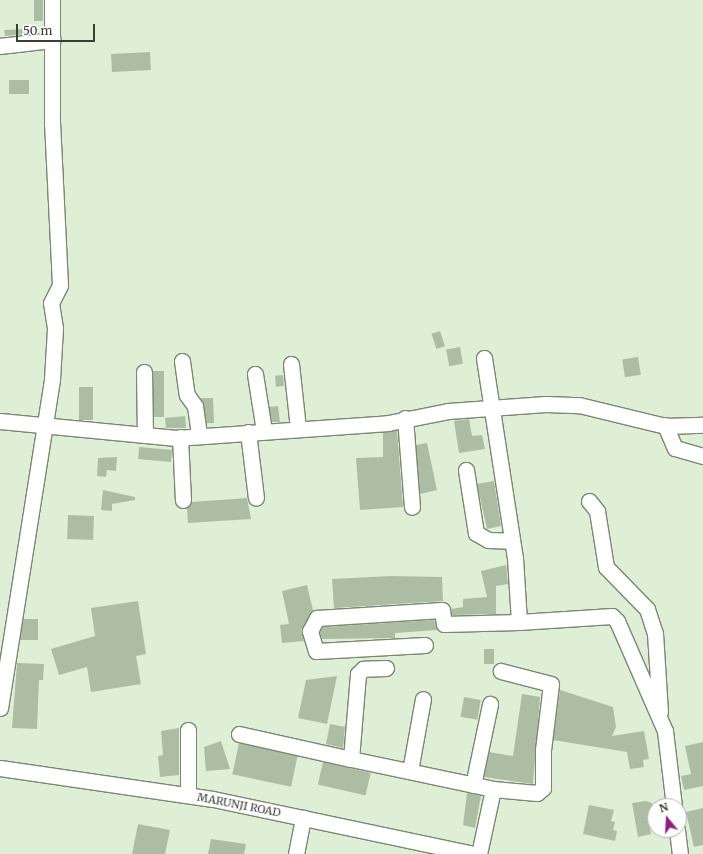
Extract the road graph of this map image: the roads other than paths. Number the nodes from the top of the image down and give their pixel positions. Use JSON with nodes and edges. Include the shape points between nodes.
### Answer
{"nodes":[{"id":1,"x":52,"y":0,"type":"edge"},
{"id":2,"x":53,"y":40,"type":"junction"},
{"id":3,"x":0,"y":46,"type":"edge"},
{"id":4,"x":484,"y":358,"type":"dead end"},
{"id":5,"x":182,"y":361,"type":"dead end"},
{"id":6,"x":291,"y":364,"type":"dead end"},
{"id":7,"x":144,"y":372,"type":"dead end"},
{"id":8,"x":255,"y":374,"type":"dead end"},
{"id":9,"x":493,"y":407,"type":"junction"},
{"id":10,"x":405,"y":418,"type":"junction"},
{"id":11,"x":0,"y":421,"type":"edge"},
{"id":12,"x":42,"y":423,"type":"junction"},
{"id":13,"x":665,"y":425,"type":"junction"},
{"id":14,"x":703,"y":425,"type":"edge"},
{"id":15,"x":298,"y":428,"type":"junction"},
{"id":16,"x":264,"y":431,"type":"junction"},
{"id":17,"x":248,"y":432,"type":"junction"},
{"id":18,"x":145,"y":433,"type":"junction"},
{"id":19,"x":199,"y":436,"type":"junction"},
{"id":20,"x":180,"y":438,"type":"junction"},
{"id":21,"x":703,"y":456,"type":"edge"},
{"id":22,"x":466,"y":470,"type":"dead end"},
{"id":23,"x":256,"y":498,"type":"dead end"},
{"id":24,"x":183,"y":500,"type":"dead end"},
{"id":25,"x":589,"y":501,"type":"dead end"},
{"id":26,"x":412,"y":507,"type":"dead end"},
{"id":27,"x":512,"y":541,"type":"junction"},
{"id":28,"x":519,"y":622,"type":"junction"},
{"id":29,"x":425,"y":645,"type":"dead end"},
{"id":30,"x":386,"y":668,"type":"dead end"},
{"id":31,"x":501,"y":672,"type":"dead end"},
{"id":32,"x":422,"y":699,"type":"dead end"},
{"id":33,"x":490,"y":704,"type":"dead end"},
{"id":34,"x":0,"y":708,"type":"edge"},
{"id":35,"x":661,"y":720,"type":"junction"},
{"id":36,"x":188,"y":730,"type":"dead end"},
{"id":37,"x":239,"y":734,"type":"dead end"},
{"id":38,"x":350,"y":759,"type":"junction"},
{"id":39,"x":0,"y":768,"type":"edge"},
{"id":40,"x":410,"y":771,"type":"junction"},
{"id":41,"x":473,"y":785,"type":"junction"},
{"id":42,"x":493,"y":789,"type":"junction"},
{"id":43,"x":188,"y":795,"type":"junction"},
{"id":44,"x":673,"y":798,"type":"edge"},
{"id":45,"x":303,"y":818,"type":"junction"},
{"id":46,"x":678,"y":838,"type":"edge"},
{"id":47,"x":296,"y":854,"type":"edge"},
{"id":48,"x":475,"y":854,"type":"edge"},
{"id":49,"x":479,"y":854,"type":"edge"},
{"id":50,"x":680,"y":854,"type":"edge"}],
"edges":[{"from":1,"to":2,"type":"street"},
{"from":2,"to":3,"type":"street"},
{"from":2,"to":12,"type":"street","via":[[52,124],[60,285],[51,303],[55,328],[52,379]]},
{"from":4,"to":9,"type":"street"},
{"from":5,"to":19,"type":"street","via":[[187,395],[195,406]]},
{"from":6,"to":15,"type":"street"},
{"from":7,"to":18,"type":"street"},
{"from":8,"to":16,"type":"street"},
{"from":9,"to":10,"type":"street"},
{"from":9,"to":13,"type":"street","via":[[579,405]]},
{"from":9,"to":27,"type":"street"},
{"from":10,"to":15,"type":"street","via":[[388,423]]},
{"from":10,"to":26,"type":"street"},
{"from":11,"to":12,"type":"street"},
{"from":12,"to":18,"type":"street"},
{"from":12,"to":34,"type":"street"},
{"from":13,"to":14,"type":"street"},
{"from":13,"to":21,"type":"street","via":[[674,448]]},
{"from":15,"to":16,"type":"street"},
{"from":16,"to":17,"type":"street"},
{"from":17,"to":19,"type":"street"},
{"from":17,"to":23,"type":"street"},
{"from":18,"to":20,"type":"street"},
{"from":19,"to":20,"type":"street"},
{"from":20,"to":24,"type":"street"},
{"from":22,"to":27,"type":"street","via":[[476,533],[488,540]]},
{"from":25,"to":35,"type":"street","via":[[597,511],[606,567],[647,609],[655,633]]},
{"from":27,"to":28,"type":"street","via":[[520,594]]},
{"from":28,"to":29,"type":"street","via":[[444,624],[442,610],[317,618],[310,631],[316,651]]},
{"from":28,"to":35,"type":"street","via":[[612,616]]},
{"from":30,"to":38,"type":"street","via":[[363,669],[358,674]]},
{"from":31,"to":42,"type":"street","via":[[551,684],[552,690],[541,792]]},
{"from":32,"to":40,"type":"street"},
{"from":33,"to":41,"type":"street"},
{"from":35,"to":44,"type":"street"},
{"from":36,"to":43,"type":"street"},
{"from":37,"to":38,"type":"street"},
{"from":38,"to":40,"type":"street"},
{"from":39,"to":43,"type":"street","name":"MARUNJI ROAD"},
{"from":40,"to":41,"type":"street"},
{"from":41,"to":42,"type":"street"},
{"from":42,"to":49,"type":"street"},
{"from":43,"to":45,"type":"street","name":"MARUNJI ROAD"},
{"from":45,"to":47,"type":"street"},
{"from":45,"to":48,"type":"street","name":"MARUNJI ROAD"},
{"from":46,"to":50,"type":"street"}]}
